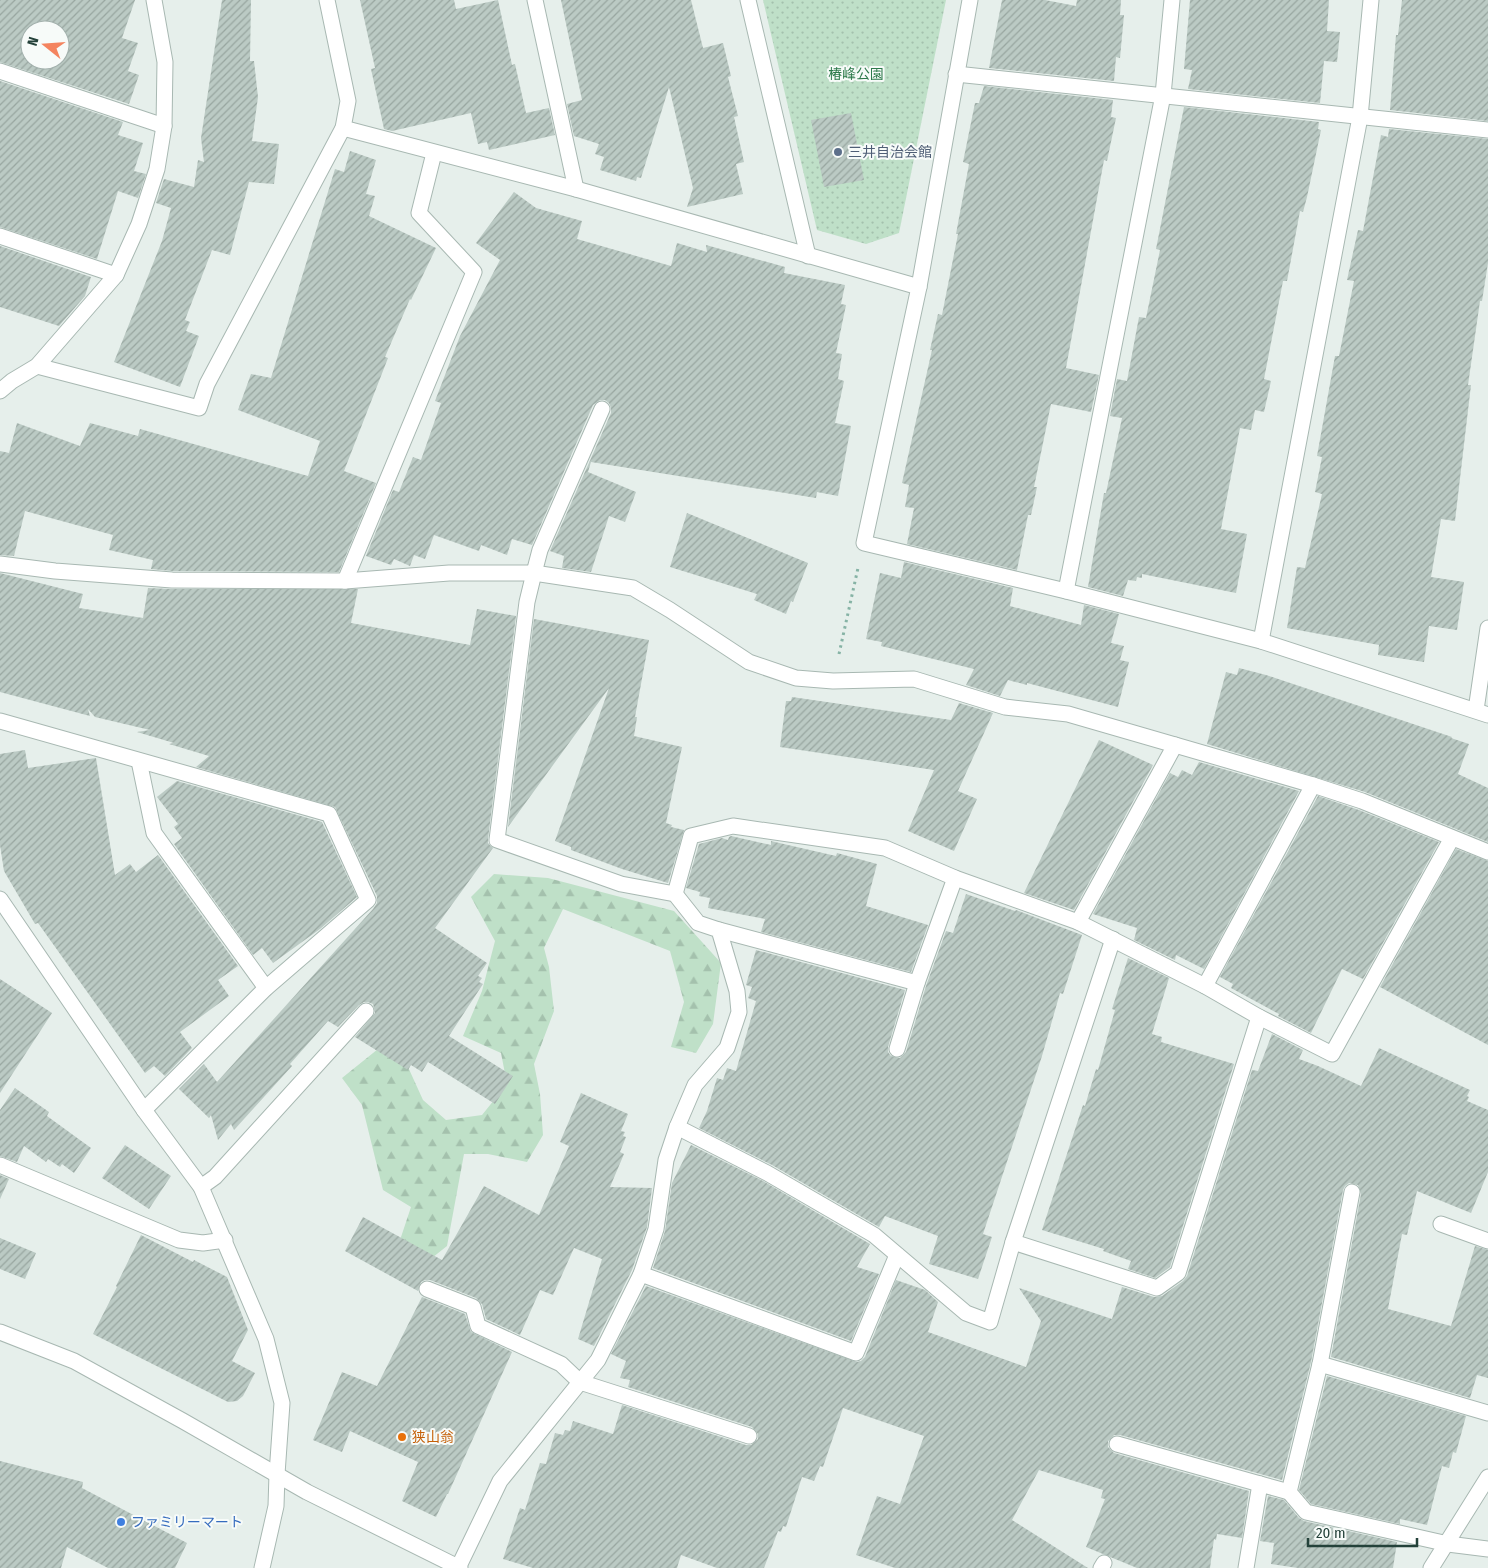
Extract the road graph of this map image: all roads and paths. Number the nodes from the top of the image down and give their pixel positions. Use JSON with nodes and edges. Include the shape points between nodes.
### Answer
{"nodes":[{"id":1,"x":154,"y":0,"type":"edge"},
{"id":2,"x":327,"y":0,"type":"edge"},
{"id":3,"x":535,"y":0,"type":"edge"},
{"id":4,"x":748,"y":0,"type":"edge"},
{"id":5,"x":970,"y":0,"type":"edge"},
{"id":6,"x":1172,"y":0,"type":"edge"},
{"id":7,"x":1371,"y":0,"type":"edge"},
{"id":8,"x":0,"y":71,"type":"edge"},
{"id":9,"x":956,"y":74,"type":"junction"},
{"id":10,"x":1163,"y":95,"type":"junction"},
{"id":11,"x":1360,"y":117,"type":"junction"},
{"id":12,"x":164,"y":126,"type":"junction"},
{"id":13,"x":343,"y":128,"type":"junction"},
{"id":14,"x":1488,"y":130,"type":"edge"},
{"id":15,"x":434,"y":152,"type":"junction"},
{"id":16,"x":576,"y":189,"type":"junction"},
{"id":17,"x":0,"y":236,"type":"edge"},
{"id":18,"x":808,"y":256,"type":"junction"},
{"id":19,"x":116,"y":274,"type":"junction"},
{"id":20,"x":918,"y":287,"type":"junction"},
{"id":21,"x":37,"y":366,"type":"junction"},
{"id":22,"x":0,"y":390,"type":"edge"},
{"id":23,"x":602,"y":409,"type":"dead end"},
{"id":24,"x":864,"y":543,"type":"junction"},
{"id":25,"x":0,"y":564,"type":"edge"},
{"id":26,"x":534,"y":573,"type":"junction"},
{"id":27,"x":345,"y":581,"type":"junction"},
{"id":28,"x":1066,"y":591,"type":"junction"},
{"id":29,"x":1488,"y":628,"type":"edge"},
{"id":30,"x":1261,"y":641,"type":"junction"},
{"id":31,"x":833,"y":681,"type":"junction"},
{"id":32,"x":1482,"y":712,"type":"edge"},
{"id":33,"x":0,"y":721,"type":"edge"},
{"id":34,"x":1175,"y":745,"type":"junction"},
{"id":35,"x":139,"y":761,"type":"junction"},
{"id":36,"x":1313,"y":785,"type":"junction"},
{"id":37,"x":1452,"y":838,"type":"junction"},
{"id":38,"x":1488,"y":852,"type":"edge"},
{"id":39,"x":955,"y":878,"type":"junction"},
{"id":40,"x":675,"y":894,"type":"junction"},
{"id":41,"x":0,"y":899,"type":"edge"},
{"id":42,"x":1078,"y":922,"type":"junction"},
{"id":43,"x":719,"y":930,"type":"junction"},
{"id":44,"x":1113,"y":939,"type":"junction"},
{"id":45,"x":918,"y":983,"type":"junction"},
{"id":46,"x":1205,"y":986,"type":"junction"},
{"id":47,"x":266,"y":988,"type":"junction"},
{"id":48,"x":366,"y":1011,"type":"dead end"},
{"id":49,"x":1259,"y":1017,"type":"junction"},
{"id":50,"x":897,"y":1049,"type":"dead end"},
{"id":51,"x":144,"y":1110,"type":"junction"},
{"id":52,"x":677,"y":1127,"type":"junction"},
{"id":53,"x":0,"y":1165,"type":"edge"},
{"id":54,"x":201,"y":1187,"type":"junction"},
{"id":55,"x":1352,"y":1192,"type":"dead end"},
{"id":56,"x":1441,"y":1224,"type":"dead end"},
{"id":57,"x":225,"y":1240,"type":"junction"},
{"id":58,"x":1013,"y":1242,"type":"junction"},
{"id":59,"x":1488,"y":1242,"type":"edge"},
{"id":60,"x":897,"y":1254,"type":"junction"},
{"id":61,"x":641,"y":1274,"type":"junction"},
{"id":62,"x":427,"y":1290,"type":"dead end"},
{"id":63,"x":0,"y":1332,"type":"edge"},
{"id":64,"x":1320,"y":1364,"type":"junction"},
{"id":65,"x":580,"y":1382,"type":"junction"},
{"id":66,"x":1488,"y":1413,"type":"edge"},
{"id":67,"x":749,"y":1436,"type":"dead end"},
{"id":68,"x":1117,"y":1444,"type":"dead end"},
{"id":69,"x":277,"y":1474,"type":"junction"},
{"id":70,"x":1488,"y":1477,"type":"edge"},
{"id":71,"x":1260,"y":1484,"type":"junction"},
{"id":72,"x":1289,"y":1492,"type":"junction"},
{"id":73,"x":1448,"y":1544,"type":"junction"},
{"id":74,"x":1488,"y":1549,"type":"edge"},
{"id":75,"x":262,"y":1568,"type":"edge"},
{"id":76,"x":459,"y":1568,"type":"edge"},
{"id":77,"x":1246,"y":1568,"type":"edge"},
{"id":78,"x":1431,"y":1568,"type":"edge"}],
"edges":[{"from":1,"to":12,"type":"street","via":[[165,62]]},
{"from":2,"to":13,"type":"street","via":[[348,101]]},
{"from":3,"to":16,"type":"street"},
{"from":4,"to":18,"type":"street"},
{"from":5,"to":9,"type":"street"},
{"from":6,"to":10,"type":"street"},
{"from":7,"to":11,"type":"street"},
{"from":8,"to":12,"type":"street"},
{"from":9,"to":10,"type":"street"},
{"from":9,"to":20,"type":"street"},
{"from":10,"to":11,"type":"street"},
{"from":10,"to":28,"type":"street"},
{"from":11,"to":14,"type":"street"},
{"from":11,"to":30,"type":"street"},
{"from":12,"to":19,"type":"street","via":[[157,169],[139,224]]},
{"from":13,"to":15,"type":"street"},
{"from":13,"to":21,"type":"street","via":[[207,384],[199,408]]},
{"from":15,"to":16,"type":"street"},
{"from":15,"to":27,"type":"street","via":[[419,213],[474,272]]},
{"from":16,"to":18,"type":"street"},
{"from":17,"to":19,"type":"street"},
{"from":18,"to":20,"type":"street"},
{"from":19,"to":21,"type":"street"},
{"from":20,"to":24,"type":"street"},
{"from":21,"to":22,"type":"street"},
{"from":23,"to":26,"type":"street","via":[[540,550]]},
{"from":24,"to":28,"type":"street"},
{"from":24,"to":31,"type":"path"},
{"from":25,"to":27,"type":"street","via":[[172,580]]},
{"from":26,"to":27,"type":"street","via":[[449,573]]},
{"from":26,"to":31,"type":"street","via":[[634,588],[749,662],[796,678]]},
{"from":26,"to":40,"type":"street","via":[[527,602],[497,840],[621,884]]},
{"from":28,"to":30,"type":"street"},
{"from":29,"to":32,"type":"street"},
{"from":30,"to":32,"type":"street"},
{"from":31,"to":34,"type":"street","via":[[914,679],[1006,707],[1068,714]]},
{"from":33,"to":35,"type":"street"},
{"from":34,"to":36,"type":"street"},
{"from":34,"to":42,"type":"street"},
{"from":35,"to":47,"type":"street","via":[[154,833]]},
{"from":35,"to":47,"type":"street","via":[[329,814],[368,900]]},
{"from":36,"to":37,"type":"street","via":[[1362,801]]},
{"from":36,"to":46,"type":"street"},
{"from":37,"to":38,"type":"street"},
{"from":37,"to":49,"type":"street","via":[[1332,1054]]},
{"from":39,"to":40,"type":"street","via":[[884,848],[733,826],[691,836]]},
{"from":39,"to":42,"type":"street"},
{"from":39,"to":45,"type":"street"},
{"from":40,"to":43,"type":"street","via":[[698,923]]},
{"from":41,"to":51,"type":"street"},
{"from":42,"to":44,"type":"street"},
{"from":43,"to":45,"type":"street"},
{"from":43,"to":52,"type":"street","via":[[737,991],[739,1012],[727,1048],[695,1085]]},
{"from":44,"to":46,"type":"street"},
{"from":44,"to":58,"type":"street"},
{"from":45,"to":50,"type":"street"},
{"from":46,"to":49,"type":"street"},
{"from":47,"to":51,"type":"street"},
{"from":48,"to":54,"type":"street","via":[[214,1177]]},
{"from":49,"to":58,"type":"street","via":[[1178,1273],[1157,1288]]},
{"from":51,"to":54,"type":"street"},
{"from":52,"to":60,"type":"street","via":[[784,1182],[874,1235]]},
{"from":52,"to":61,"type":"street","via":[[666,1160],[656,1229]]},
{"from":53,"to":57,"type":"street","via":[[179,1240],[203,1243]]},
{"from":54,"to":57,"type":"street"},
{"from":55,"to":64,"type":"street"},
{"from":56,"to":59,"type":"street"},
{"from":57,"to":69,"type":"street","via":[[266,1339],[282,1403]]},
{"from":58,"to":60,"type":"street","via":[[990,1322],[966,1313]]},
{"from":60,"to":61,"type":"street","via":[[856,1353]]},
{"from":61,"to":65,"type":"street","via":[[598,1360]]},
{"from":62,"to":65,"type":"street","via":[[472,1307],[478,1326],[561,1364]]},
{"from":63,"to":69,"type":"street","via":[[74,1361]]},
{"from":64,"to":66,"type":"street"},
{"from":64,"to":72,"type":"street"},
{"from":65,"to":67,"type":"street"},
{"from":65,"to":76,"type":"street","via":[[500,1481]]},
{"from":68,"to":71,"type":"street"},
{"from":69,"to":75,"type":"street","via":[[276,1506]]},
{"from":69,"to":76,"type":"street"},
{"from":70,"to":73,"type":"street"},
{"from":71,"to":72,"type":"street"},
{"from":71,"to":77,"type":"street"},
{"from":72,"to":73,"type":"street","via":[[1306,1512]]},
{"from":73,"to":74,"type":"street"},
{"from":73,"to":78,"type":"street"}]}
